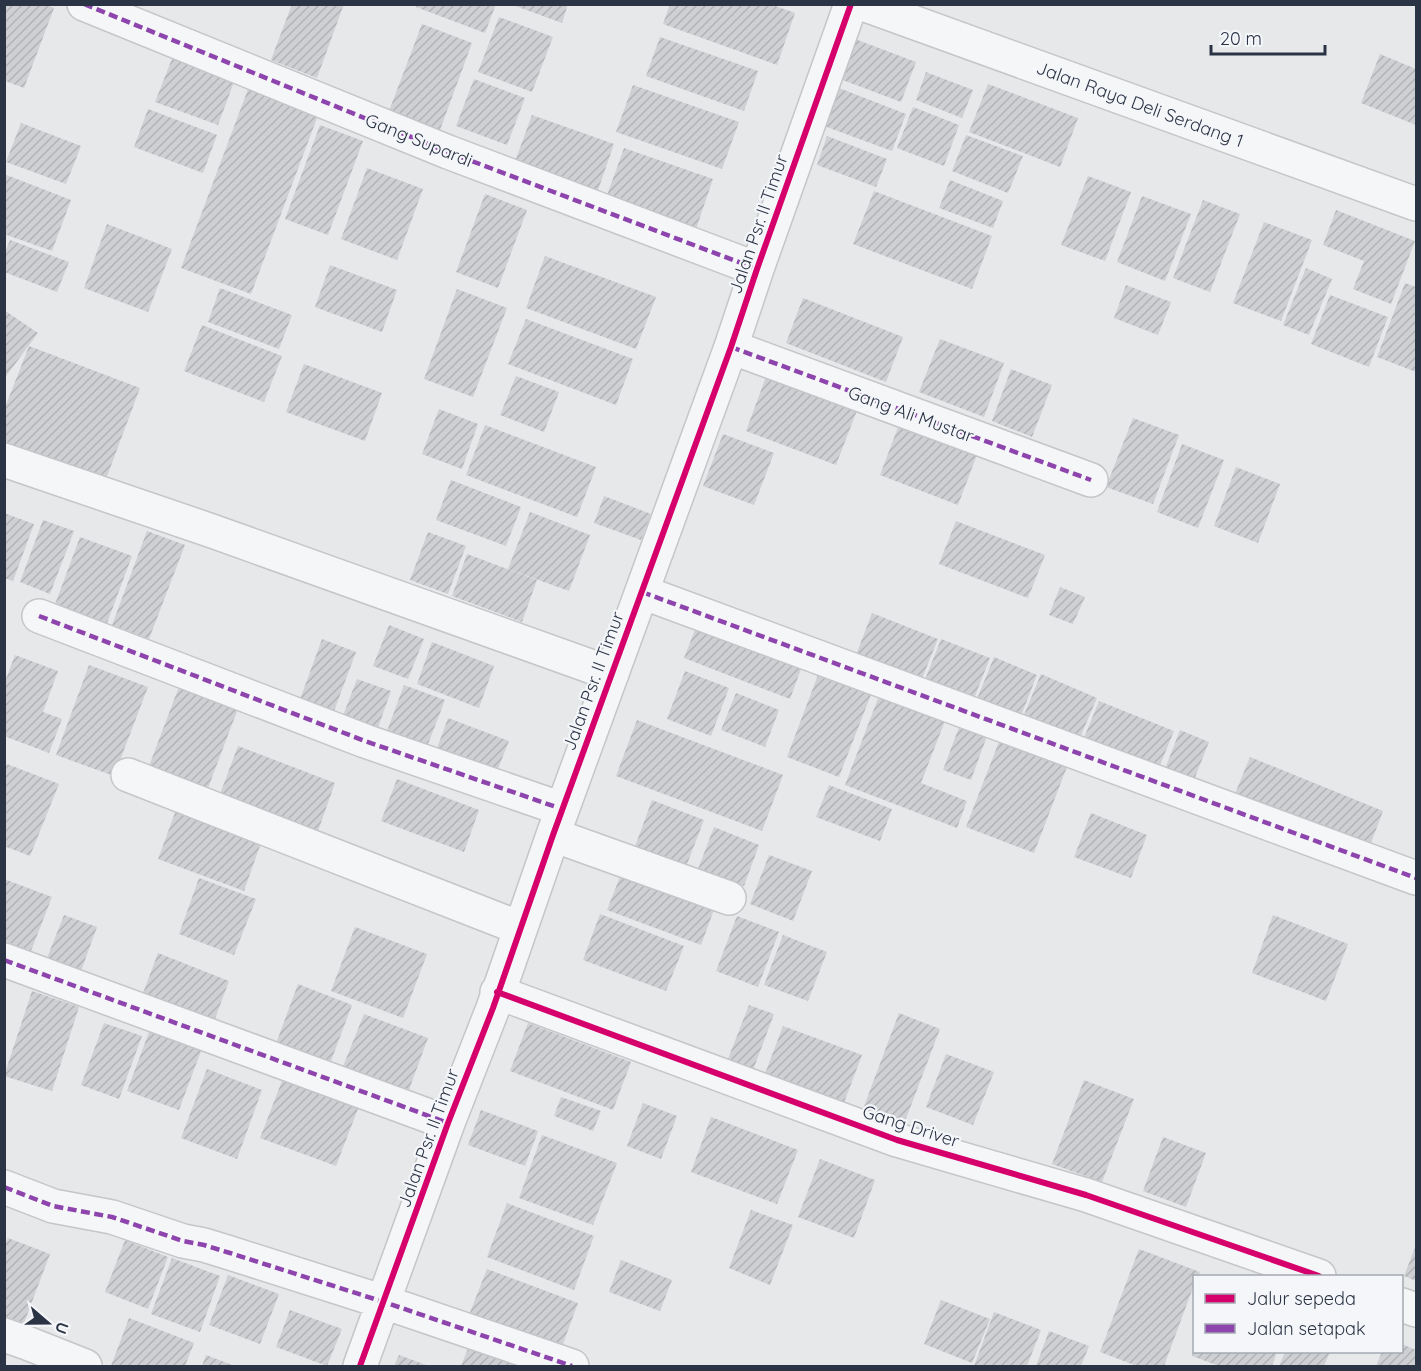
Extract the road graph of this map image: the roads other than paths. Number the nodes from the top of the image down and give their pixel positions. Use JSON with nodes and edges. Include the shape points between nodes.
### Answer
{"nodes":[{"id":1,"x":84,"y":4,"type":"edge"},
{"id":2,"x":851,"y":4,"type":"edge"},
{"id":3,"x":863,"y":4,"type":"edge"},
{"id":4,"x":1416,"y":204,"type":"edge"},
{"id":5,"x":757,"y":269,"type":"junction"},
{"id":6,"x":731,"y":347,"type":"junction"},
{"id":7,"x":4,"y":460,"type":"edge"},
{"id":8,"x":1091,"y":480,"type":"dead end"},
{"id":9,"x":642,"y":592,"type":"junction"},
{"id":10,"x":39,"y":616,"type":"dead end"},
{"id":11,"x":612,"y":674,"type":"junction"},
{"id":12,"x":128,"y":775,"type":"dead end"},
{"id":13,"x":558,"y":822,"type":"junction"},
{"id":14,"x":1416,"y":878,"type":"edge"},
{"id":15,"x":729,"y":898,"type":"dead end"},
{"id":16,"x":520,"y":928,"type":"junction"},
{"id":17,"x":4,"y":960,"type":"edge"},
{"id":18,"x":497,"y":992,"type":"junction"},
{"id":19,"x":448,"y":1123,"type":"junction"},
{"id":20,"x":4,"y":1187,"type":"edge"},
{"id":21,"x":1316,"y":1275,"type":"edge"},
{"id":22,"x":384,"y":1302,"type":"junction"},
{"id":23,"x":4,"y":1335,"type":"edge"},
{"id":24,"x":85,"y":1366,"type":"edge"},
{"id":25,"x":360,"y":1366,"type":"edge"},
{"id":26,"x":572,"y":1366,"type":"edge"}],
"edges":[{"from":1,"to":5,"type":"street","name":"Gang Supardi","via":[[448,152]]},
{"from":2,"to":5,"type":"street","name":"Jalan Psr. II Timur"},
{"from":3,"to":4,"type":"street","name":"Jalan Raya Deli Serdang 1"},
{"from":5,"to":6,"type":"street","name":"Jalan Psr. II Timur"},
{"from":6,"to":8,"type":"street","name":"Gang Ali Mustar"},
{"from":6,"to":9,"type":"street","name":"Jalan Psr. II Timur"},
{"from":7,"to":11,"type":"street"},
{"from":9,"to":11,"type":"street","name":"Jalan Psr. II Timur"},
{"from":9,"to":14,"type":"street"},
{"from":10,"to":13,"type":"street","via":[[365,741]]},
{"from":11,"to":13,"type":"street","name":"Jalan Psr. II Timur"},
{"from":12,"to":16,"type":"street"},
{"from":13,"to":15,"type":"street"},
{"from":13,"to":16,"type":"street","name":"Jalan Psr. II Timur"},
{"from":16,"to":18,"type":"street","name":"Jalan Psr. II Timur"},
{"from":17,"to":19,"type":"street"},
{"from":18,"to":19,"type":"street","name":"Jalan Psr. II Timur"},
{"from":18,"to":21,"type":"street","name":"Gang Driver","via":[[897,1140],[1086,1195]]},
{"from":19,"to":22,"type":"street","name":"Jalan Psr. II Timur"},
{"from":20,"to":22,"type":"street","via":[[54,1206],[112,1217]]},
{"from":22,"to":25,"type":"street","name":"Jalan Psr. II Timur"},
{"from":22,"to":26,"type":"street"},
{"from":23,"to":24,"type":"street"}]}
